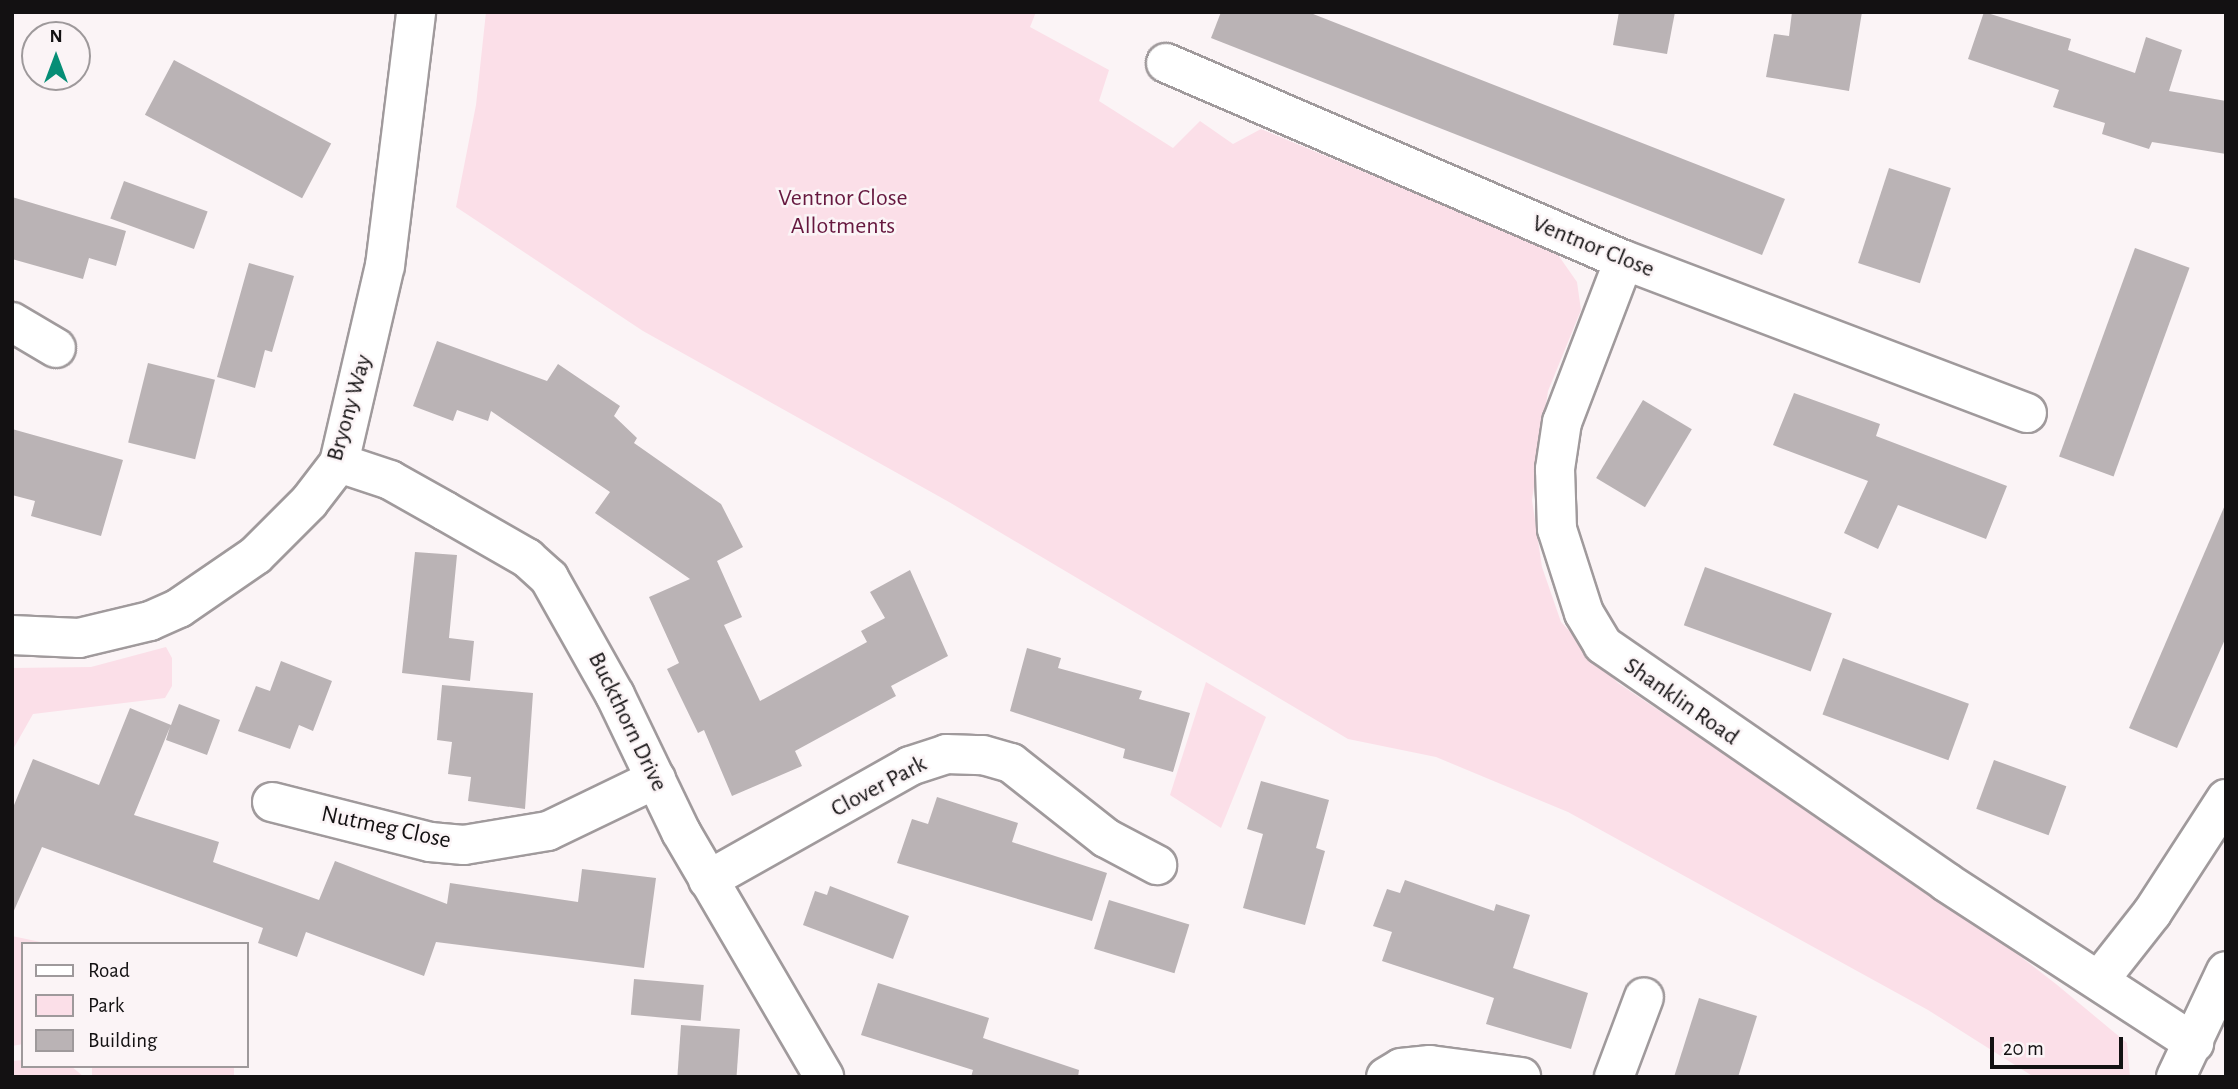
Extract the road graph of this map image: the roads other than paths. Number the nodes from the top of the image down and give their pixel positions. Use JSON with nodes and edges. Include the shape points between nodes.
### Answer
{"nodes":[{"id":1,"x":416,"y":12,"type":"edge"},
{"id":2,"x":1166,"y":63,"type":"dead end"},
{"id":3,"x":1624,"y":260,"type":"junction"},
{"id":4,"x":12,"y":322,"type":"edge"},
{"id":5,"x":56,"y":348,"type":"dead end"},
{"id":6,"x":2026,"y":414,"type":"dead end"},
{"id":7,"x":339,"y":463,"type":"junction"},
{"id":8,"x":12,"y":635,"type":"edge"},
{"id":9,"x":656,"y":779,"type":"junction"},
{"id":10,"x":2226,"y":799,"type":"edge"},
{"id":11,"x":272,"y":802,"type":"dead end"},
{"id":12,"x":1157,"y":865,"type":"dead end"},
{"id":13,"x":708,"y":880,"type":"junction"},
{"id":14,"x":2226,"y":971,"type":"edge"},
{"id":15,"x":2100,"y":979,"type":"junction"},
{"id":16,"x":1644,"y":997,"type":"dead end"},
{"id":17,"x":2194,"y":1043,"type":"junction"},
{"id":18,"x":824,"y":1077,"type":"edge"},
{"id":19,"x":1386,"y":1077,"type":"edge"},
{"id":20,"x":1521,"y":1077,"type":"edge"},
{"id":21,"x":1614,"y":1077,"type":"edge"},
{"id":22,"x":2176,"y":1077,"type":"edge"}],
"edges":[{"from":1,"to":7,"type":"street","name":"Bryony Way","via":[[385,265]]},
{"from":2,"to":3,"type":"street","name":"Ventnor Close"},
{"from":3,"to":6,"type":"street","name":"Ventnor Close"},
{"from":3,"to":15,"type":"street","name":"Shanklin Road","via":[[1562,422],[1555,469],[1557,529],[1584,613],[1603,645],[1934,874]]},
{"from":4,"to":5,"type":"street"},
{"from":7,"to":8,"type":"street","name":"Bryony Way","via":[[309,502],[256,555],[179,608],[150,621],[79,638]]},
{"from":7,"to":9,"type":"street","name":"Buckthorn Drive","via":[[390,480],[527,558],[549,578],[565,599]]},
{"from":9,"to":11,"type":"street","name":"Nutmeg Close","via":[[548,831],[464,845],[430,842]]},
{"from":9,"to":13,"type":"street","name":"Buckthorn Drive"},
{"from":10,"to":15,"type":"street","via":[[2152,913]]},
{"from":12,"to":13,"type":"street","name":"Clover Park","via":[[1107,838],[1011,763],[983,755],[946,754],[910,766]]},
{"from":13,"to":18,"type":"street","name":"Buckthorn Drive"},
{"from":14,"to":17,"type":"street"},
{"from":15,"to":17,"type":"street","name":"Shanklin Road"},
{"from":16,"to":21,"type":"street"},
{"from":17,"to":22,"type":"street"},
{"from":19,"to":20,"type":"street","via":[[1401,1068],[1430,1065]]}]}
